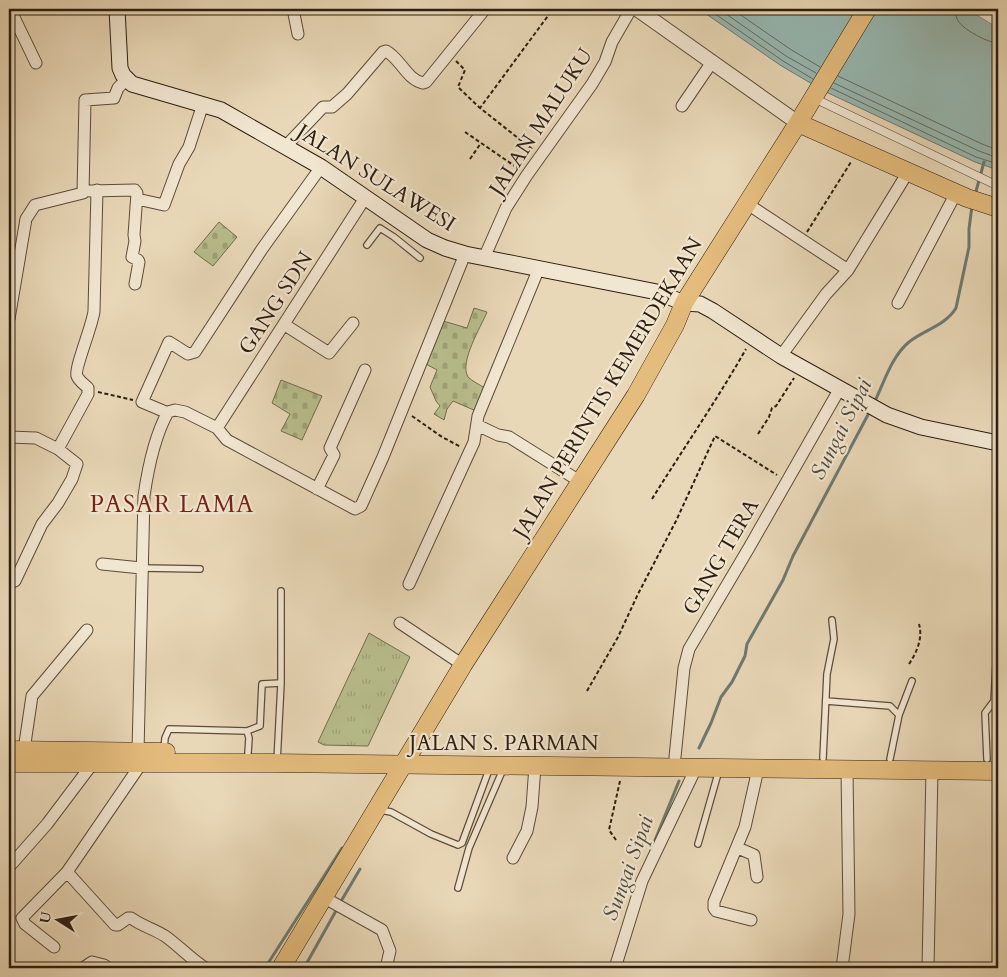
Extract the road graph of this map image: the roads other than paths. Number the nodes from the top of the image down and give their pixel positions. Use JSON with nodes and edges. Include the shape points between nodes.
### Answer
{"nodes":[{"id":1,"x":10,"y":9,"type":"edge"},
{"id":2,"x":117,"y":9,"type":"edge"},
{"id":3,"x":293,"y":9,"type":"edge"},
{"id":4,"x":485,"y":9,"type":"edge"},
{"id":5,"x":631,"y":9,"type":"edge"},
{"id":6,"x":637,"y":9,"type":"edge"},
{"id":7,"x":867,"y":9,"type":"edge"},
{"id":8,"x":975,"y":9,"type":"edge"},
{"id":9,"x":998,"y":23,"type":"edge"},
{"id":10,"x":298,"y":34,"type":"dead end"},
{"id":11,"x":712,"y":62,"type":"junction"},
{"id":12,"x":36,"y":63,"type":"dead end"},
{"id":13,"x":128,"y":79,"type":"junction"},
{"id":14,"x":816,"y":101,"type":"junction"},
{"id":15,"x":204,"y":104,"type":"junction"},
{"id":16,"x":682,"y":106,"type":"dead end"},
{"id":17,"x":798,"y":123,"type":"junction"},
{"id":18,"x":285,"y":146,"type":"junction"},
{"id":19,"x":320,"y":167,"type":"junction"},
{"id":20,"x":908,"y":172,"type":"junction"},
{"id":21,"x":997,"y":184,"type":"edge"},
{"id":22,"x":98,"y":190,"type":"junction"},
{"id":23,"x":84,"y":191,"type":"junction"},
{"id":24,"x":962,"y":195,"type":"junction"},
{"id":25,"x":366,"y":198,"type":"junction"},
{"id":26,"x":137,"y":200,"type":"junction"},
{"id":27,"x":746,"y":203,"type":"junction"},
{"id":28,"x":993,"y":206,"type":"edge"},
{"id":29,"x":401,"y":225,"type":"junction"},
{"id":30,"x":394,"y":237,"type":"junction"},
{"id":31,"x":367,"y":245,"type":"dead end"},
{"id":32,"x":465,"y":254,"type":"junction"},
{"id":33,"x":420,"y":258,"type":"dead end"},
{"id":34,"x":484,"y":258,"type":"junction"},
{"id":35,"x":539,"y":268,"type":"junction"},
{"id":36,"x":848,"y":270,"type":"junction"},
{"id":37,"x":135,"y":284,"type":"dead end"},
{"id":38,"x":684,"y":302,"type":"junction"},
{"id":39,"x":898,"y":303,"type":"dead end"},
{"id":40,"x":9,"y":320,"type":"edge"},
{"id":41,"x":353,"y":323,"type":"dead end"},
{"id":42,"x":285,"y":325,"type":"junction"},
{"id":43,"x":781,"y":356,"type":"junction"},
{"id":44,"x":365,"y":370,"type":"dead end"},
{"id":45,"x":839,"y":390,"type":"junction"},
{"id":46,"x":168,"y":413,"type":"junction"},
{"id":47,"x":477,"y":425,"type":"junction"},
{"id":48,"x":217,"y":428,"type":"junction"},
{"id":49,"x":9,"y":437,"type":"edge"},
{"id":50,"x":998,"y":443,"type":"edge"},
{"id":51,"x":58,"y":449,"type":"junction"},
{"id":52,"x":581,"y":482,"type":"junction"},
{"id":53,"x":317,"y":489,"type":"junction"},
{"id":54,"x":102,"y":564,"type":"dead end"},
{"id":55,"x":141,"y":568,"type":"junction"},
{"id":56,"x":200,"y":569,"type":"dead end"},
{"id":57,"x":9,"y":582,"type":"edge"},
{"id":58,"x":409,"y":584,"type":"dead end"},
{"id":59,"x":281,"y":591,"type":"dead end"},
{"id":60,"x":832,"y":620,"type":"dead end"},
{"id":61,"x":400,"y":623,"type":"dead end"},
{"id":62,"x":87,"y":630,"type":"dead end"},
{"id":63,"x":998,"y":643,"type":"edge"},
{"id":64,"x":463,"y":665,"type":"junction"},
{"id":65,"x":912,"y":681,"type":"dead end"},
{"id":66,"x":280,"y":683,"type":"junction"},
{"id":67,"x":826,"y":701,"type":"junction"},
{"id":68,"x":899,"y":715,"type":"junction"},
{"id":69,"x":247,"y":731,"type":"junction"},
{"id":70,"x":16,"y":750,"type":"edge"},
{"id":71,"x":248,"y":753,"type":"junction"},
{"id":72,"x":152,"y":757,"type":"junction"},
{"id":73,"x":277,"y":758,"type":"junction"},
{"id":74,"x":406,"y":759,"type":"junction"},
{"id":75,"x":890,"y":759,"type":"junction"},
{"id":76,"x":667,"y":760,"type":"junction"},
{"id":77,"x":826,"y":762,"type":"junction"},
{"id":78,"x":9,"y":763,"type":"edge"},
{"id":79,"x":93,"y":763,"type":"junction"},
{"id":80,"x":994,"y":763,"type":"edge"},
{"id":81,"x":498,"y":765,"type":"junction"},
{"id":82,"x":535,"y":766,"type":"junction"},
{"id":83,"x":696,"y":768,"type":"junction"},
{"id":84,"x":720,"y":768,"type":"junction"},
{"id":85,"x":758,"y":769,"type":"junction"},
{"id":86,"x":847,"y":770,"type":"junction"},
{"id":87,"x":932,"y":770,"type":"junction"},
{"id":88,"x":375,"y":810,"type":"junction"},
{"id":89,"x":698,"y":844,"type":"dead end"},
{"id":90,"x":738,"y":848,"type":"junction"},
{"id":91,"x":513,"y":858,"type":"dead end"},
{"id":92,"x":9,"y":867,"type":"edge"},
{"id":93,"x":67,"y":872,"type":"junction"},
{"id":94,"x":757,"y":877,"type":"dead end"},
{"id":95,"x":458,"y":888,"type":"dead end"},
{"id":96,"x":333,"y":903,"type":"junction"},
{"id":97,"x":751,"y":920,"type":"dead end"},
{"id":98,"x":54,"y":947,"type":"dead end"},
{"id":99,"x":83,"y":968,"type":"edge"},
{"id":100,"x":108,"y":968,"type":"edge"},
{"id":101,"x":206,"y":968,"type":"edge"},
{"id":102,"x":281,"y":968,"type":"edge"},
{"id":103,"x":386,"y":968,"type":"edge"},
{"id":104,"x":615,"y":968,"type":"edge"},
{"id":105,"x":842,"y":968,"type":"edge"},
{"id":106,"x":928,"y":968,"type":"edge"}],
"edges":[{"from":1,"to":12,"type":"street"},
{"from":2,"to":13,"type":"main road","via":[[120,68]]},
{"from":3,"to":10,"type":"street"},
{"from":4,"to":18,"type":"street","via":[[426,82],[417,82],[389,52],[384,52],[346,94],[332,107],[323,107]]},
{"from":5,"to":34,"type":"street","name":"JALAN MALUKU","via":[[612,42],[605,62],[506,208]]},
{"from":6,"to":11,"type":"street"},
{"from":7,"to":14,"type":"main road","name":"JALAN PERINTIS KEMERDEKAAN"},
{"from":8,"to":9,"type":"street"},
{"from":11,"to":16,"type":"street"},
{"from":11,"to":17,"type":"street"},
{"from":13,"to":15,"type":"main road","name":"JALAN SULAWESI","via":[[138,86]]},
{"from":13,"to":23,"type":"street","via":[[118,88],[114,98],[85,100]]},
{"from":14,"to":17,"type":"main road","name":"JALAN PERINTIS KEMERDEKAAN"},
{"from":14,"to":21,"type":"street"},
{"from":15,"to":18,"type":"main road","name":"JALAN SULAWESI"},
{"from":15,"to":26,"type":"street","via":[[164,204]]},
{"from":17,"to":20,"type":"main road"},
{"from":17,"to":27,"type":"main road","name":"JALAN PERINTIS KEMERDEKAAN"},
{"from":18,"to":19,"type":"main road","name":"JALAN SULAWESI"},
{"from":19,"to":25,"type":"main road","name":"JALAN SULAWESI"},
{"from":19,"to":46,"type":"street","via":[[195,352],[188,354],[169,342],[142,402]]},
{"from":20,"to":24,"type":"main road"},
{"from":20,"to":36,"type":"street"},
{"from":22,"to":23,"type":"street"},
{"from":22,"to":26,"type":"street","via":[[135,190]]},
{"from":22,"to":51,"type":"street","via":[[94,311],[76,372],[88,394]]},
{"from":23,"to":40,"type":"street","via":[[35,206],[30,212],[26,219]]},
{"from":24,"to":28,"type":"main road"},
{"from":24,"to":39,"type":"street"},
{"from":25,"to":29,"type":"main road","name":"JALAN SULAWESI"},
{"from":25,"to":42,"type":"street","name":"GANG SDN"},
{"from":26,"to":37,"type":"street","via":[[132,257],[139,262]]},
{"from":27,"to":36,"type":"street"},
{"from":27,"to":38,"type":"main road","name":"JALAN PERINTIS KEMERDEKAAN"},
{"from":29,"to":30,"type":"lane"},
{"from":29,"to":32,"type":"main road","name":"JALAN SULAWESI","via":[[427,240]]},
{"from":30,"to":31,"type":"lane","via":[[380,228]]},
{"from":30,"to":33,"type":"lane"},
{"from":32,"to":34,"type":"main road","name":"JALAN SULAWESI"},
{"from":32,"to":53,"type":"street","via":[[361,506],[355,509]]},
{"from":34,"to":35,"type":"main road","name":"JALAN SULAWESI"},
{"from":35,"to":38,"type":"main road","name":"JALAN SULAWESI","via":[[657,292]]},
{"from":35,"to":47,"type":"street"},
{"from":36,"to":43,"type":"street","via":[[826,294]]},
{"from":38,"to":43,"type":"main road","name":"JALAN SULAWESI","via":[[700,304]]},
{"from":38,"to":52,"type":"main road","name":"JALAN PERINTIS KEMERDEKAAN","via":[[675,325],[636,395]]},
{"from":41,"to":42,"type":"street","via":[[329,354]]},
{"from":42,"to":48,"type":"street","name":"GANG SDN"},
{"from":43,"to":45,"type":"main road","name":"JALAN SULAWESI"},
{"from":44,"to":53,"type":"street","via":[[330,448],[334,455]]},
{"from":45,"to":50,"type":"main road","name":"JALAN SULAWESI","via":[[882,414],[921,427]]},
{"from":45,"to":76,"type":"street","name":"GANG TERA","via":[[689,649]]},
{"from":46,"to":48,"type":"street","via":[[175,410],[185,412]]},
{"from":46,"to":55,"type":"street","via":[[147,472]]},
{"from":47,"to":52,"type":"street","via":[[509,437]]},
{"from":47,"to":58,"type":"street","via":[[470,452]]},
{"from":48,"to":53,"type":"street","via":[[227,440]]},
{"from":49,"to":51,"type":"street","via":[[36,438]]},
{"from":51,"to":57,"type":"street","via":[[77,464],[72,478],[42,524],[15,581]]},
{"from":52,"to":64,"type":"main road","name":"JALAN PERINTIS KEMERDEKAAN"},
{"from":54,"to":55,"type":"street"},
{"from":55,"to":56,"type":"lane"},
{"from":55,"to":72,"type":"street"},
{"from":59,"to":66,"type":"lane"},
{"from":60,"to":67,"type":"lane","via":[[834,639]]},
{"from":61,"to":64,"type":"street"},
{"from":62,"to":70,"type":"street","via":[[32,696]]},
{"from":63,"to":80,"type":"lane","via":[[994,701],[985,713]]},
{"from":64,"to":74,"type":"main road","name":"JALAN PERINTIS KEMERDEKAAN"},
{"from":65,"to":68,"type":"lane"},
{"from":66,"to":69,"type":"lane","via":[[262,684],[260,726]]},
{"from":66,"to":73,"type":"lane"},
{"from":67,"to":68,"type":"lane","via":[[890,706]]},
{"from":67,"to":77,"type":"lane"},
{"from":68,"to":75,"type":"lane"},
{"from":69,"to":71,"type":"lane"},
{"from":69,"to":72,"type":"lane","via":[[169,728]]},
{"from":70,"to":72,"type":"main road","name":"JALAN S. PARMAN"},
{"from":71,"to":72,"type":"main road","name":"JALAN S. PARMAN"},
{"from":71,"to":73,"type":"main road","name":"JALAN S. PARMAN"},
{"from":72,"to":73,"type":"main road","name":"JALAN S. PARMAN"},
{"from":72,"to":79,"type":"main road","name":"JALAN S. PARMAN"},
{"from":72,"to":93,"type":"street"},
{"from":73,"to":74,"type":"main road","name":"JALAN S. PARMAN"},
{"from":74,"to":76,"type":"main road","name":"JALAN S. PARMAN","via":[[535,753]]},
{"from":74,"to":81,"type":"main road","name":"JALAN S. PARMAN"},
{"from":74,"to":88,"type":"main road","name":"JALAN PERINTIS KEMERDEKAAN"},
{"from":75,"to":77,"type":"main road","name":"JALAN S. PARMAN"},
{"from":75,"to":80,"type":"main road","name":"JALAN S. PARMAN"},
{"from":76,"to":77,"type":"main road","name":"JALAN S. PARMAN"},
{"from":76,"to":82,"type":"main road","name":"JALAN S. PARMAN","via":[[626,766]]},
{"from":76,"to":83,"type":"main road","name":"JALAN S. PARMAN"},
{"from":77,"to":85,"type":"main road","name":"JALAN S. PARMAN"},
{"from":77,"to":86,"type":"main road","name":"JALAN S. PARMAN"},
{"from":78,"to":79,"type":"main road","name":"JALAN S. PARMAN"},
{"from":79,"to":92,"type":"street","via":[[47,824]]},
{"from":80,"to":87,"type":"main road","name":"JALAN S. PARMAN"},
{"from":81,"to":82,"type":"main road","name":"JALAN S. PARMAN"},
{"from":81,"to":88,"type":"lane","via":[[462,843],[431,834],[391,812]]},
{"from":81,"to":95,"type":"lane"},
{"from":82,"to":91,"type":"street","via":[[527,831]]},
{"from":83,"to":84,"type":"main road","name":"JALAN S. PARMAN"},
{"from":83,"to":104,"type":"street","via":[[642,881]]},
{"from":84,"to":85,"type":"main road","name":"JALAN S. PARMAN"},
{"from":84,"to":89,"type":"lane"},
{"from":85,"to":90,"type":"street","via":[[746,827]]},
{"from":86,"to":87,"type":"main road","name":"JALAN S. PARMAN"},
{"from":86,"to":105,"type":"street","via":[[849,914]]},
{"from":87,"to":106,"type":"street"},
{"from":88,"to":96,"type":"main road","name":"JALAN PERINTIS KEMERDEKAAN"},
{"from":90,"to":94,"type":"street","via":[[754,855]]},
{"from":90,"to":97,"type":"street","via":[[714,908]]},
{"from":93,"to":98,"type":"street","via":[[22,919]]},
{"from":93,"to":101,"type":"street","via":[[115,925],[131,918],[167,938]]},
{"from":96,"to":102,"type":"main road","name":"JALAN PERINTIS KEMERDEKAAN"},
{"from":96,"to":103,"type":"street","via":[[382,930],[390,951]]},
{"from":99,"to":100,"type":"street","via":[[92,962]]}]}
